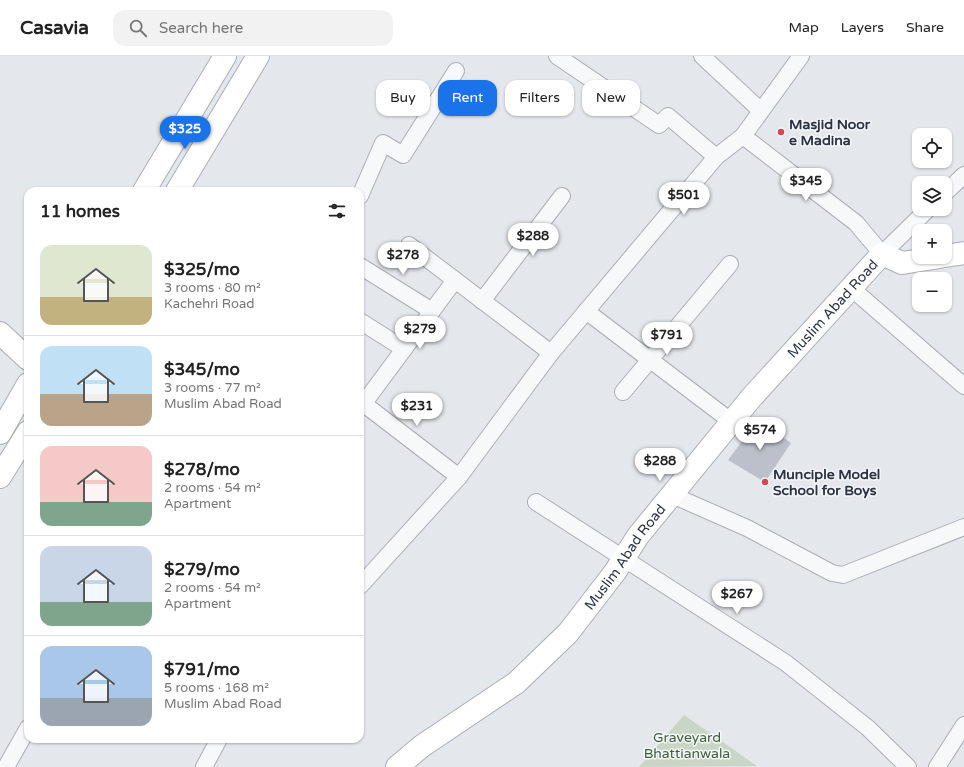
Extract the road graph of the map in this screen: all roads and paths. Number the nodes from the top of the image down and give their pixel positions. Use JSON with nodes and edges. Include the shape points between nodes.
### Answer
{"nodes":[{"id":1,"x":225,"y":56,"type":"edge"},
{"id":2,"x":258,"y":56,"type":"edge"},
{"id":3,"x":557,"y":56,"type":"edge"},
{"id":4,"x":702,"y":56,"type":"edge"},
{"id":5,"x":801,"y":56,"type":"edge"},
{"id":6,"x":456,"y":71,"type":"dead end"},
{"id":7,"x":761,"y":111,"type":"junction"},
{"id":8,"x":182,"y":128,"type":"junction"},
{"id":9,"x":743,"y":136,"type":"junction"},
{"id":10,"x":206,"y":142,"type":"junction"},
{"id":11,"x":716,"y":157,"type":"junction"},
{"id":12,"x":964,"y":175,"type":"edge"},
{"id":13,"x":952,"y":186,"type":"edge"},
{"id":14,"x":146,"y":187,"type":"edge"},
{"id":15,"x":179,"y":187,"type":"edge"},
{"id":16,"x":364,"y":187,"type":"edge"},
{"id":17,"x":562,"y":196,"type":"dead end"},
{"id":18,"x":921,"y":216,"type":"edge"},
{"id":19,"x":409,"y":245,"type":"dead end"},
{"id":20,"x":964,"y":253,"type":"edge"},
{"id":21,"x":882,"y":254,"type":"junction"},
{"id":22,"x":952,"y":255,"type":"edge"},
{"id":23,"x":912,"y":261,"type":"edge"},
{"id":24,"x":730,"y":264,"type":"dead end"},
{"id":25,"x":364,"y":268,"type":"edge"},
{"id":26,"x":455,"y":280,"type":"junction"},
{"id":27,"x":850,"y":287,"type":"junction"},
{"id":28,"x":482,"y":301,"type":"junction"},
{"id":29,"x":432,"y":311,"type":"junction"},
{"id":30,"x":586,"y":311,"type":"junction"},
{"id":31,"x":364,"y":324,"type":"edge"},
{"id":32,"x":0,"y":333,"type":"edge"},
{"id":33,"x":404,"y":349,"type":"junction"},
{"id":34,"x":551,"y":353,"type":"junction"},
{"id":35,"x":24,"y":355,"type":"edge"},
{"id":36,"x":650,"y":360,"type":"junction"},
{"id":37,"x":964,"y":386,"type":"edge"},
{"id":38,"x":24,"y":391,"type":"edge"},
{"id":39,"x":623,"y":392,"type":"dead end"},
{"id":40,"x":364,"y":399,"type":"edge"},
{"id":41,"x":364,"y":404,"type":"edge"},
{"id":42,"x":732,"y":422,"type":"junction"},
{"id":43,"x":0,"y":433,"type":"edge"},
{"id":44,"x":24,"y":438,"type":"edge"},
{"id":45,"x":0,"y":477,"type":"edge"},
{"id":46,"x":459,"y":477,"type":"junction"},
{"id":47,"x":672,"y":495,"type":"junction"},
{"id":48,"x":536,"y":502,"type":"dead end"},
{"id":49,"x":964,"y":527,"type":"edge"},
{"id":50,"x":623,"y":558,"type":"junction"},
{"id":51,"x":364,"y":582,"type":"edge"},
{"id":52,"x":964,"y":725,"type":"edge"},
{"id":53,"x":24,"y":735,"type":"edge"},
{"id":54,"x":217,"y":743,"type":"edge"},
{"id":55,"x":6,"y":767,"type":"edge"},
{"id":56,"x":204,"y":767,"type":"edge"},
{"id":57,"x":397,"y":767,"type":"edge"},
{"id":58,"x":908,"y":767,"type":"edge"},
{"id":59,"x":937,"y":767,"type":"edge"}],
"edges":[{"from":1,"to":8,"type":"street"},
{"from":2,"to":10,"type":"street"},
{"from":3,"to":11,"type":"street","via":[[659,125],[668,116]]},
{"from":4,"to":7,"type":"street"},
{"from":5,"to":7,"type":"street"},
{"from":6,"to":16,"type":"street","via":[[403,155],[383,143]]},
{"from":7,"to":9,"type":"street"},
{"from":8,"to":10,"type":"street"},
{"from":8,"to":14,"type":"street"},
{"from":9,"to":11,"type":"street"},
{"from":9,"to":21,"type":"street","via":[[856,223]]},
{"from":10,"to":15,"type":"street"},
{"from":11,"to":30,"type":"street"},
{"from":12,"to":13,"type":"street"},
{"from":17,"to":28,"type":"street"},
{"from":18,"to":21,"type":"street"},
{"from":19,"to":26,"type":"street"},
{"from":20,"to":22,"type":"street"},
{"from":21,"to":23,"type":"street","name":"Muslim Abad Road","via":[[902,263]]},
{"from":21,"to":27,"type":"street","name":"Muslim Abad Road"},
{"from":24,"to":36,"type":"street"},
{"from":25,"to":29,"type":"street"},
{"from":26,"to":28,"type":"street"},
{"from":26,"to":29,"type":"street"},
{"from":27,"to":37,"type":"street"},
{"from":27,"to":42,"type":"street","name":"Muslim Abad Road"},
{"from":28,"to":34,"type":"street"},
{"from":29,"to":33,"type":"street"},
{"from":30,"to":34,"type":"street"},
{"from":30,"to":36,"type":"street"},
{"from":31,"to":33,"type":"street"},
{"from":32,"to":35,"type":"street"},
{"from":33,"to":40,"type":"street"},
{"from":34,"to":46,"type":"street"},
{"from":36,"to":39,"type":"street"},
{"from":36,"to":42,"type":"street"},
{"from":38,"to":43,"type":"street"},
{"from":41,"to":46,"type":"street"},
{"from":42,"to":47,"type":"street","name":"Muslim Abad Road"},
{"from":44,"to":45,"type":"street"},
{"from":46,"to":51,"type":"street"},
{"from":47,"to":49,"type":"street","via":[[747,528],[832,574],[843,575]]},
{"from":47,"to":50,"type":"street","name":"Muslim Abad Road"},
{"from":48,"to":50,"type":"street"},
{"from":50,"to":57,"type":"street","name":"Muslim Abad Road","via":[[568,633],[516,682],[422,746]]},
{"from":50,"to":58,"type":"street","via":[[786,663],[868,728]]},
{"from":52,"to":59,"type":"street"},
{"from":53,"to":55,"type":"street"},
{"from":54,"to":56,"type":"street"}]}
